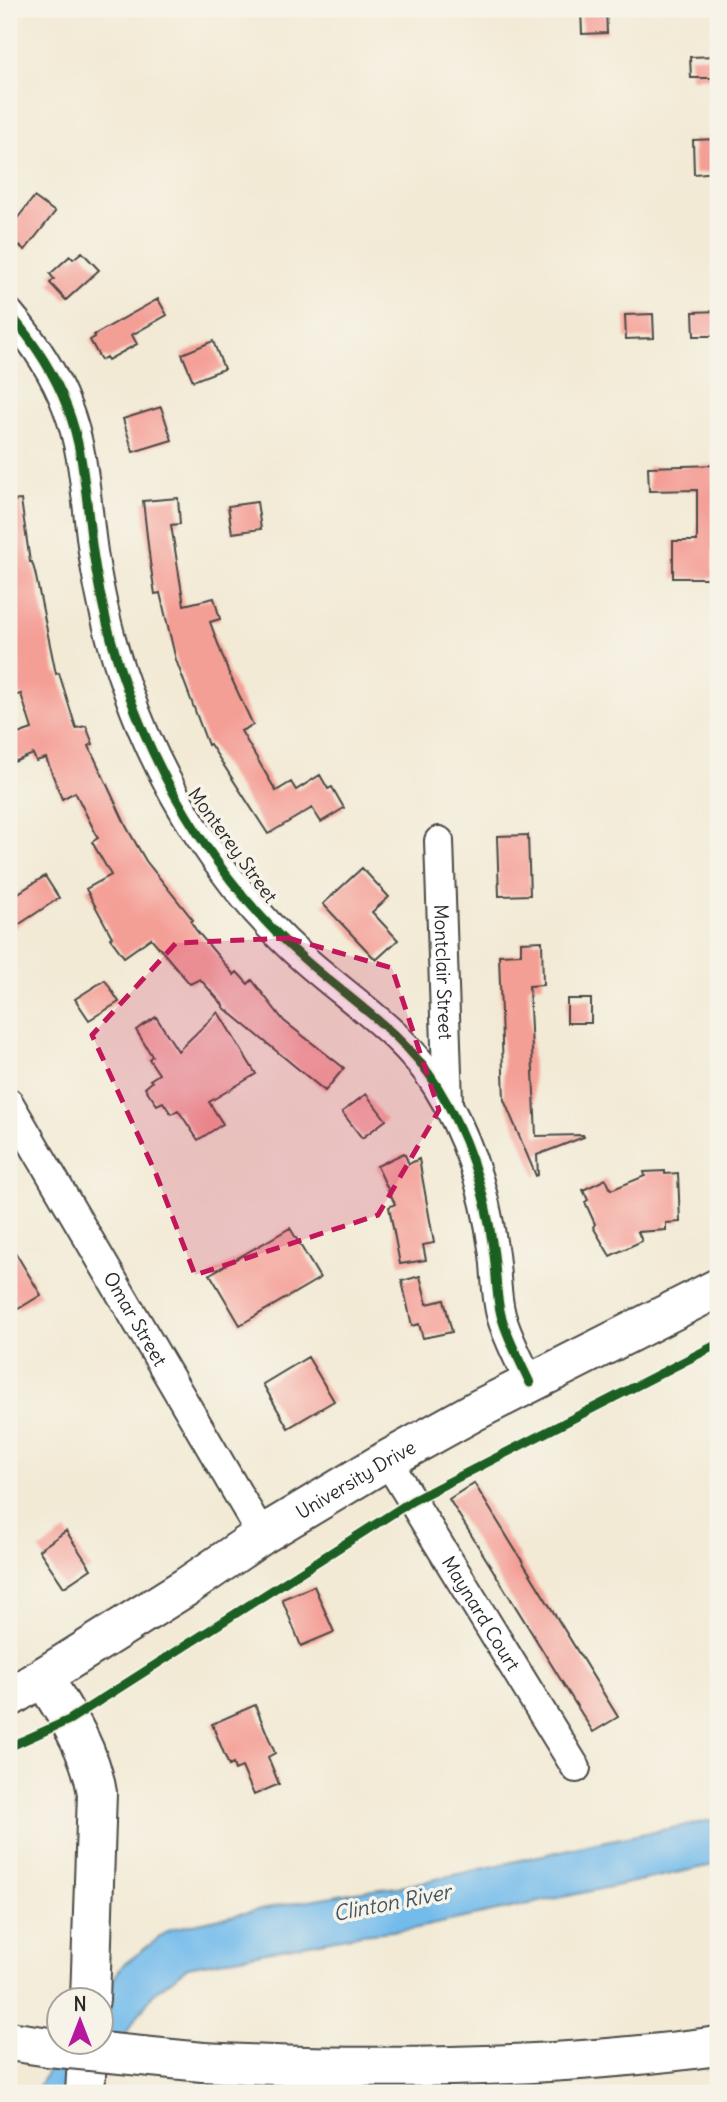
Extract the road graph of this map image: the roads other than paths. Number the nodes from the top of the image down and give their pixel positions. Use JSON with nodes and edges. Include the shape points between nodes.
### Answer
{"nodes":[{"id":1,"x":9,"y":313,"type":"edge"},
{"id":2,"x":439,"y":841,"type":"dead end"},
{"id":3,"x":9,"y":1103,"type":"edge"},
{"id":4,"x":448,"y":1104,"type":"junction"},
{"id":5,"x":718,"y":1288,"type":"edge"},
{"id":6,"x":530,"y":1383,"type":"junction"},
{"id":7,"x":387,"y":1460,"type":"junction"},
{"id":8,"x":262,"y":1535,"type":"junction"},
{"id":9,"x":43,"y":1677,"type":"junction"},
{"id":10,"x":9,"y":1698,"type":"edge"},
{"id":11,"x":576,"y":1768,"type":"dead end"},
{"id":12,"x":90,"y":1986,"type":"edge"},
{"id":13,"x":9,"y":2041,"type":"edge"},
{"id":14,"x":718,"y":2046,"type":"edge"},
{"id":15,"x":87,"y":2056,"type":"edge"},
{"id":16,"x":85,"y":2093,"type":"edge"}],
"edges":[{"from":1,"to":4,"type":"street","name":"Monterey Street","via":[[46,363],[70,415],[110,638],[134,710],[175,795],[265,920],[405,1046]]},
{"from":2,"to":4,"type":"street","name":"Montclair Street"},
{"from":3,"to":8,"type":"street","name":"Omar Street"},
{"from":4,"to":6,"type":"street","name":"Monterey Street","via":[[477,1171],[492,1233],[501,1314]]},
{"from":5,"to":6,"type":"main road","name":"University Drive"},
{"from":6,"to":7,"type":"main road","name":"University Drive"},
{"from":7,"to":8,"type":"main road","name":"University Drive"},
{"from":7,"to":11,"type":"street","name":"Maynard Court"},
{"from":8,"to":9,"type":"main road","name":"University Drive"},
{"from":9,"to":10,"type":"main road","name":"University Drive"},
{"from":9,"to":12,"type":"main road","via":[[82,1742],[94,1772]]},
{"from":13,"to":14,"type":"main road","bridge":true,"via":[[203,2062],[439,2068],[592,2060]]},
{"from":15,"to":16,"type":"main road"}]}
